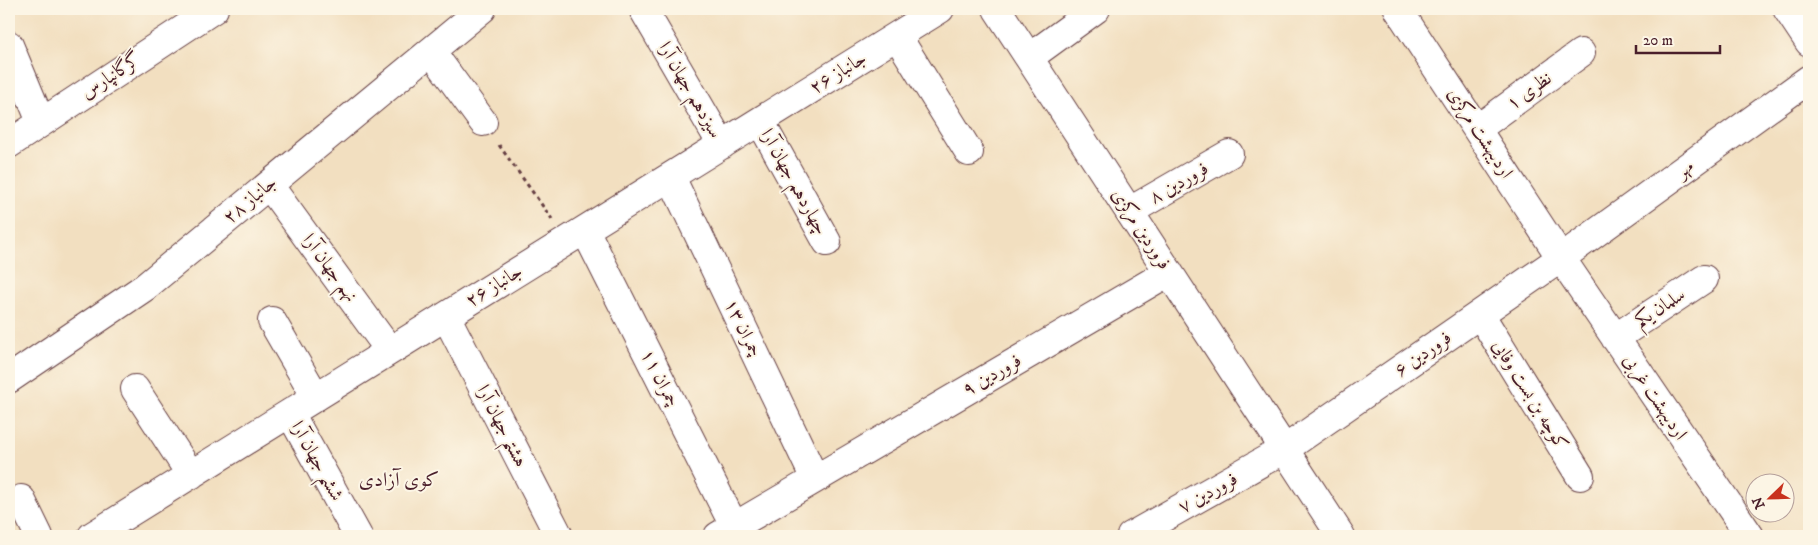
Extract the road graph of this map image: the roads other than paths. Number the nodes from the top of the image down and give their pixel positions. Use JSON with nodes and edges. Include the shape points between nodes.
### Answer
{"nodes":[{"id":1,"x":212,"y":9,"type":"edge"},
{"id":2,"x":482,"y":9,"type":"edge"},
{"id":3,"x":643,"y":9,"type":"edge"},
{"id":4,"x":940,"y":9,"type":"edge"},
{"id":5,"x":997,"y":9,"type":"edge"},
{"id":6,"x":1096,"y":9,"type":"edge"},
{"id":7,"x":1398,"y":9,"type":"edge"},
{"id":8,"x":1787,"y":9,"type":"edge"},
{"id":9,"x":897,"y":36,"type":"junction"},
{"id":10,"x":1809,"y":42,"type":"edge"},
{"id":11,"x":9,"y":45,"type":"edge"},
{"id":12,"x":431,"y":51,"type":"junction"},
{"id":13,"x":1581,"y":53,"type":"dead end"},
{"id":14,"x":1030,"y":56,"type":"junction"},
{"id":15,"x":1809,"y":79,"type":"edge"},
{"id":16,"x":760,"y":121,"type":"junction"},
{"id":17,"x":41,"y":122,"type":"junction"},
{"id":18,"x":483,"y":122,"type":"road end"},
{"id":19,"x":1477,"y":129,"type":"junction"},
{"id":20,"x":9,"y":144,"type":"edge"},
{"id":21,"x":722,"y":145,"type":"junction"},
{"id":22,"x":969,"y":152,"type":"dead end"},
{"id":23,"x":1229,"y":154,"type":"dead end"},
{"id":24,"x":670,"y":177,"type":"junction"},
{"id":25,"x":269,"y":185,"type":"junction"},
{"id":26,"x":1130,"y":211,"type":"junction"},
{"id":27,"x":576,"y":235,"type":"junction"},
{"id":28,"x":827,"y":242,"type":"dead end"},
{"id":29,"x":1561,"y":258,"type":"junction"},
{"id":30,"x":1169,"y":272,"type":"junction"},
{"id":31,"x":1704,"y":279,"type":"dead end"},
{"id":32,"x":1480,"y":314,"type":"junction"},
{"id":33,"x":446,"y":316,"type":"junction"},
{"id":34,"x":272,"y":321,"type":"dead end"},
{"id":35,"x":1615,"y":338,"type":"junction"},
{"id":36,"x":390,"y":351,"type":"junction"},
{"id":37,"x":9,"y":379,"type":"edge"},
{"id":38,"x":136,"y":389,"type":"dead end"},
{"id":39,"x":316,"y":397,"type":"junction"},
{"id":40,"x":290,"y":413,"type":"junction"},
{"id":41,"x":1285,"y":449,"type":"junction"},
{"id":42,"x":191,"y":475,"type":"junction"},
{"id":43,"x":1580,"y":476,"type":"dead end"},
{"id":44,"x":815,"y":479,"type":"junction"},
{"id":45,"x":22,"y":499,"type":"dead end"},
{"id":46,"x":122,"y":528,"type":"edge"},
{"id":47,"x":726,"y":531,"type":"edge"},
{"id":48,"x":40,"y":536,"type":"edge"},
{"id":49,"x":92,"y":536,"type":"edge"},
{"id":50,"x":358,"y":536,"type":"edge"},
{"id":51,"x":559,"y":536,"type":"edge"},
{"id":52,"x":1131,"y":536,"type":"edge"},
{"id":53,"x":1341,"y":536,"type":"edge"},
{"id":54,"x":1750,"y":536,"type":"edge"}],
"edges":[{"from":1,"to":17,"type":"street","name":"گرگانپارس"},
{"from":2,"to":12,"type":"street","name":"جانباز ۲۸"},
{"from":3,"to":21,"type":"street","name":"سیزدهم جهان آرا"},
{"from":4,"to":9,"type":"street","name":"جانباز ۲۶"},
{"from":5,"to":14,"type":"street","name":"فروردین مرکزی"},
{"from":6,"to":14,"type":"street"},
{"from":7,"to":19,"type":"street","name":"اردیبهشت مرکزی"},
{"from":8,"to":10,"type":"street"},
{"from":9,"to":16,"type":"street","name":"جانباز ۲۶"},
{"from":9,"to":22,"type":"street"},
{"from":11,"to":17,"type":"street"},
{"from":12,"to":18,"type":"street"},
{"from":12,"to":25,"type":"street","name":"جانباز ۲۸"},
{"from":13,"to":19,"type":"street","name":"نظری ۱"},
{"from":14,"to":26,"type":"street","name":"فروردین مرکزی"},
{"from":15,"to":29,"type":"street","name":"مهر"},
{"from":16,"to":21,"type":"street","name":"جانباز ۲۶"},
{"from":16,"to":28,"type":"street","name":"چهاردهم جهان آرا"},
{"from":17,"to":20,"type":"street","name":"گرگانپارس"},
{"from":19,"to":29,"type":"street","name":"اردیبهشت مرکزی"},
{"from":21,"to":24,"type":"street","name":"جانباز ۲۶"},
{"from":23,"to":26,"type":"street","name":"فروردین ۸"},
{"from":24,"to":27,"type":"street","name":"جانباز ۲۶"},
{"from":24,"to":44,"type":"street","name":"۱۳ چمران"},
{"from":25,"to":36,"type":"street","name":"نهم جهان آرا"},
{"from":25,"to":37,"type":"street","name":"جانباز ۲۸","via":[[146,287]]},
{"from":26,"to":30,"type":"street","name":"فروردین مرکزی"},
{"from":27,"to":33,"type":"street","name":"جانباز ۲۶"},
{"from":27,"to":47,"type":"street","name":"۱۱ چمران"},
{"from":29,"to":32,"type":"street","name":"فروردین ۶"},
{"from":29,"to":35,"type":"street","name":"اردیبهشت غربی"},
{"from":30,"to":41,"type":"street","name":"فروردین مرکزی"},
{"from":30,"to":44,"type":"street","name":"فروردین ۹"},
{"from":31,"to":35,"type":"street","name":"سلمان یکم"},
{"from":32,"to":41,"type":"street","name":"فروردین ۶"},
{"from":32,"to":43,"type":"street","name":"کوچه بن بست وفایی"},
{"from":33,"to":36,"type":"street","name":"جانباز ۲۶"},
{"from":33,"to":51,"type":"street","name":"هشتم جهان آرا"},
{"from":34,"to":39,"type":"street"},
{"from":35,"to":54,"type":"street","name":"اردیبهشت غربی"},
{"from":36,"to":39,"type":"street","name":"جانباز ۲۶"},
{"from":38,"to":42,"type":"street"},
{"from":39,"to":40,"type":"street","name":"جانباز ۲۶"},
{"from":40,"to":42,"type":"street","name":"جانباز ۲۶"},
{"from":40,"to":50,"type":"street","name":"ششم جهان آرا"},
{"from":41,"to":52,"type":"street","name":"فروردین ۷"},
{"from":41,"to":53,"type":"street","name":"فروردین مرکزی"},
{"from":42,"to":46,"type":"street","name":"جانباز ۲۶"},
{"from":44,"to":47,"type":"street","name":"فروردین ۹"},
{"from":45,"to":48,"type":"street"},
{"from":46,"to":49,"type":"street","name":"جانباز ۲۶"}]}
